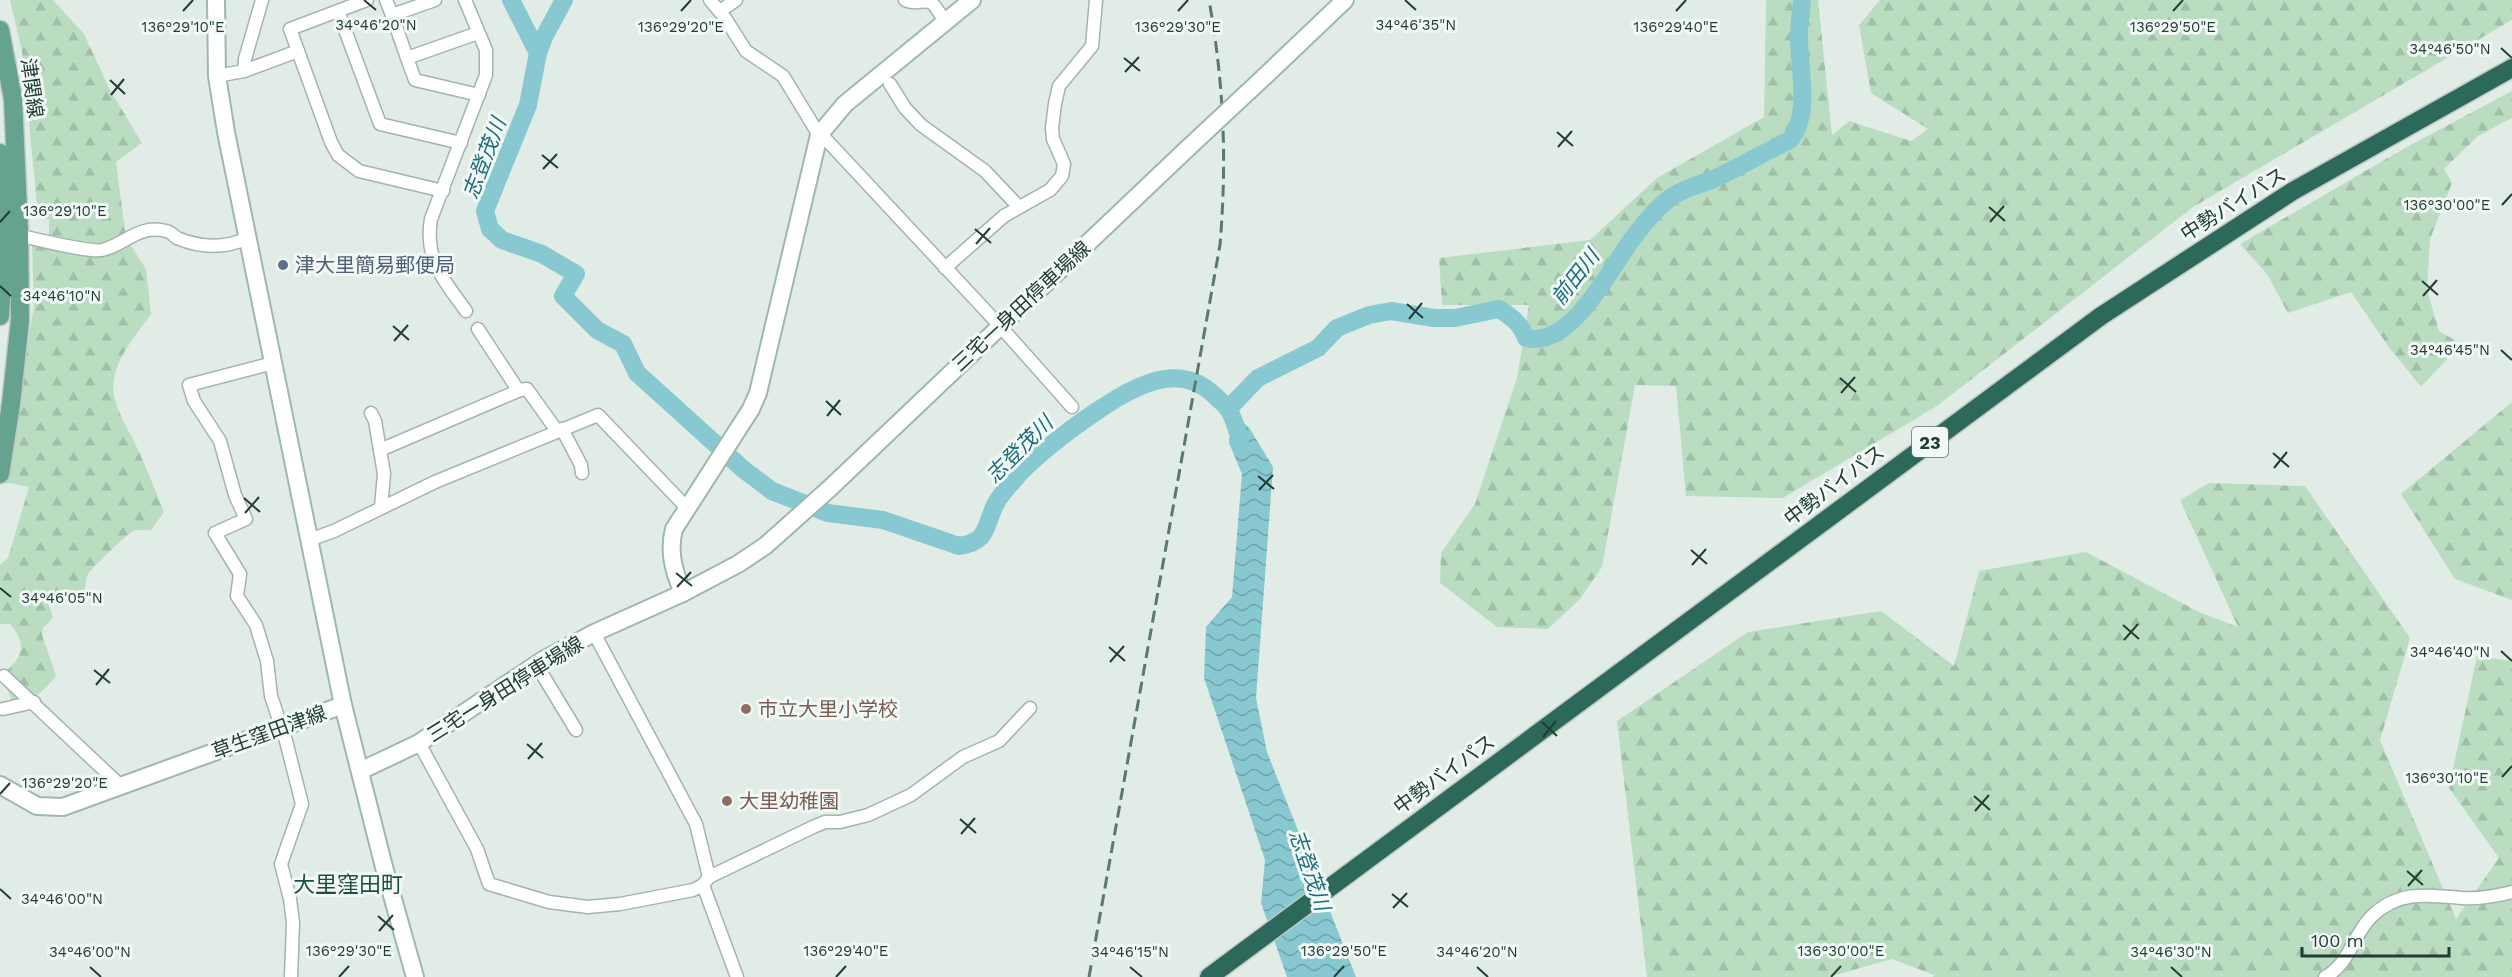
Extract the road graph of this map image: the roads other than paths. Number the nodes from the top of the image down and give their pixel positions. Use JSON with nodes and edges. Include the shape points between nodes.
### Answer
{"nodes":[{"id":1,"x":216,"y":0,"type":"edge"},
{"id":2,"x":262,"y":0,"type":"edge"},
{"id":3,"x":367,"y":0,"type":"edge"},
{"id":4,"x":386,"y":0,"type":"edge"},
{"id":5,"x":435,"y":0,"type":"edge"},
{"id":6,"x":465,"y":0,"type":"edge"},
{"id":7,"x":710,"y":0,"type":"edge"},
{"id":8,"x":736,"y":0,"type":"edge"},
{"id":9,"x":905,"y":0,"type":"edge"},
{"id":10,"x":972,"y":0,"type":"edge"},
{"id":11,"x":1096,"y":0,"type":"edge"},
{"id":12,"x":1345,"y":0,"type":"edge"},
{"id":13,"x":338,"y":11,"type":"junction"},
{"id":14,"x":720,"y":11,"type":"junction"},
{"id":15,"x":392,"y":15,"type":"junction"},
{"id":16,"x":945,"y":22,"type":"junction"},
{"id":17,"x":0,"y":30,"type":"edge"},
{"id":18,"x":478,"y":33,"type":"junction"},
{"id":19,"x":298,"y":51,"type":"junction"},
{"id":20,"x":407,"y":58,"type":"junction"},
{"id":21,"x":2512,"y":68,"type":"edge"},
{"id":22,"x":244,"y":71,"type":"junction"},
{"id":23,"x":217,"y":76,"type":"junction"},
{"id":24,"x":890,"y":84,"type":"dead end"},
{"id":25,"x":479,"y":95,"type":"junction"},
{"id":26,"x":819,"y":134,"type":"junction"},
{"id":27,"x":461,"y":143,"type":"junction"},
{"id":28,"x":0,"y":153,"type":"edge"},
{"id":29,"x":443,"y":191,"type":"junction"},
{"id":30,"x":1018,"y":206,"type":"junction"},
{"id":31,"x":8,"y":233,"type":"edge"},
{"id":32,"x":248,"y":238,"type":"junction"},
{"id":33,"x":945,"y":268,"type":"junction"},
{"id":34,"x":466,"y":311,"type":"dead end"},
{"id":35,"x":0,"y":316,"type":"edge"},
{"id":36,"x":1000,"y":326,"type":"junction"},
{"id":37,"x":478,"y":329,"type":"dead end"},
{"id":38,"x":273,"y":363,"type":"junction"},
{"id":39,"x":520,"y":390,"type":"junction"},
{"id":40,"x":1072,"y":407,"type":"dead end"},
{"id":41,"x":371,"y":413,"type":"dead end"},
{"id":42,"x":560,"y":430,"type":"junction"},
{"id":43,"x":380,"y":450,"type":"junction"},
{"id":44,"x":582,"y":473,"type":"dead end"},
{"id":45,"x":0,"y":474,"type":"edge"},
{"id":46,"x":381,"y":507,"type":"junction"},
{"id":47,"x":687,"y":508,"type":"junction"},
{"id":48,"x":309,"y":540,"type":"junction"},
{"id":49,"x":683,"y":593,"type":"junction"},
{"id":50,"x":594,"y":633,"type":"junction"},
{"id":51,"x":536,"y":664,"type":"junction"},
{"id":52,"x":4,"y":676,"type":"dead end"},
{"id":53,"x":33,"y":702,"type":"junction"},
{"id":54,"x":344,"y":705,"type":"junction"},
{"id":55,"x":1030,"y":708,"type":"dead end"},
{"id":56,"x":3,"y":710,"type":"dead end"},
{"id":57,"x":282,"y":727,"type":"junction"},
{"id":58,"x":576,"y":730,"type":"dead end"},
{"id":59,"x":419,"y":743,"type":"junction"},
{"id":60,"x":360,"y":771,"type":"junction"},
{"id":61,"x":0,"y":785,"type":"edge"},
{"id":62,"x":122,"y":787,"type":"junction"},
{"id":63,"x":706,"y":881,"type":"junction"},
{"id":64,"x":2512,"y":892,"type":"edge"},
{"id":65,"x":2337,"y":973,"type":"edge"},
{"id":66,"x":291,"y":977,"type":"edge"},
{"id":67,"x":415,"y":977,"type":"edge"},
{"id":68,"x":737,"y":977,"type":"edge"},
{"id":69,"x":1209,"y":977,"type":"edge"},
{"id":70,"x":2325,"y":977,"type":"edge"}],
"edges":[{"from":1,"to":23,"type":"main road"},
{"from":2,"to":22,"type":"street"},
{"from":3,"to":13,"type":"street"},
{"from":4,"to":15,"type":"street"},
{"from":5,"to":15,"type":"street"},
{"from":6,"to":18,"type":"street"},
{"from":7,"to":14,"type":"street"},
{"from":8,"to":14,"type":"street"},
{"from":9,"to":16,"type":"street","via":[[931,2]]},
{"from":10,"to":16,"type":"main road"},
{"from":11,"to":30,"type":"street","via":[[1092,46],[1059,86],[1055,104],[1053,139],[1063,159],[1064,172],[1050,190]]},
{"from":12,"to":36,"type":"main road","name":"三宅一身田停車場線","bridge":true},
{"from":13,"to":19,"type":"street","via":[[290,29]]},
{"from":13,"to":27,"type":"street","via":[[380,124]]},
{"from":14,"to":26,"type":"street","via":[[746,51],[783,76]]},
{"from":15,"to":20,"type":"street"},
{"from":16,"to":26,"type":"main road","via":[[845,104]]},
{"from":17,"to":31,"type":"main road","name":"津関線","via":[[13,99]]},
{"from":18,"to":20,"type":"street"},
{"from":18,"to":25,"type":"street","via":[[488,58]]},
{"from":19,"to":22,"type":"street"},
{"from":19,"to":29,"type":"street","via":[[331,142],[343,160],[364,173]]},
{"from":20,"to":25,"type":"street","via":[[415,80]]},
{"from":21,"to":69,"type":"highway","name":"中勢バイパス","number":"23","via":[[2293,191],[2101,316]]},
{"from":22,"to":23,"type":"street"},
{"from":23,"to":32,"type":"main road"},
{"from":24,"to":30,"type":"street","via":[[921,125],[986,171]]},
{"from":25,"to":27,"type":"street"},
{"from":26,"to":33,"type":"street"},
{"from":26,"to":47,"type":"main road","via":[[764,375],[751,410]]},
{"from":27,"to":29,"type":"street"},
{"from":28,"to":31,"type":"main road","name":"津関線"},
{"from":29,"to":34,"type":"street","via":[[431,219],[430,254]]},
{"from":30,"to":33,"type":"street"},
{"from":31,"to":32,"type":"street","via":[[100,251],[133,233],[147,231],[167,231],[199,246],[211,247]]},
{"from":31,"to":35,"type":"main road","name":"津関線"},
{"from":31,"to":45,"type":"main road","name":"津関線","via":[[20,320]]},
{"from":32,"to":38,"type":"main road"},
{"from":33,"to":36,"type":"street"},
{"from":36,"to":40,"type":"street"},
{"from":36,"to":49,"type":"main road","name":"三宅一身田停車場線","via":[[789,526],[738,564]]},
{"from":37,"to":39,"type":"street"},
{"from":38,"to":48,"type":"main road"},
{"from":38,"to":57,"type":"street","via":[[189,385],[194,401],[220,441],[246,519],[214,533],[240,574],[237,596],[256,625]]},
{"from":39,"to":42,"type":"street","via":[[527,389]]},
{"from":39,"to":43,"type":"street"},
{"from":41,"to":43,"type":"street"},
{"from":42,"to":44,"type":"street"},
{"from":42,"to":46,"type":"street"},
{"from":42,"to":47,"type":"street","via":[[598,415]]},
{"from":43,"to":46,"type":"street","via":[[384,474]]},
{"from":46,"to":48,"type":"street"},
{"from":47,"to":49,"type":"main road","via":[[671,540],[673,571]]},
{"from":48,"to":54,"type":"main road"},
{"from":49,"to":50,"type":"main road","name":"三宅一身田停車場線"},
{"from":50,"to":51,"type":"main road","name":"三宅一身田停車場線"},
{"from":50,"to":63,"type":"street","via":[[696,824]]},
{"from":51,"to":58,"type":"street"},
{"from":51,"to":59,"type":"main road","name":"三宅一身田停車場線"},
{"from":52,"to":53,"type":"street"},
{"from":53,"to":56,"type":"street"},
{"from":53,"to":62,"type":"street"},
{"from":54,"to":57,"type":"main road","name":"草生窪田津線"},
{"from":54,"to":60,"type":"main road","name":"草生窪田津線"},
{"from":55,"to":63,"type":"street","via":[[999,741],[963,758],[903,799],[848,821],[820,824]]},
{"from":57,"to":62,"type":"main road","name":"草生窪田津線"},
{"from":57,"to":66,"type":"street","via":[[302,804],[280,864],[293,923]]},
{"from":59,"to":60,"type":"main road","name":"三宅一身田停車場線"},
{"from":59,"to":63,"type":"street","via":[[477,849],[487,882],[494,886],[549,902],[588,907],[670,896]]},
{"from":60,"to":67,"type":"main road","name":"草生窪田津線"},
{"from":61,"to":62,"type":"main road","name":"草生窪田津線","via":[[37,806],[63,807]]},
{"from":63,"to":68,"type":"street"},
{"from":64,"to":65,"type":"street","via":[[2477,898],[2430,894],[2398,898],[2371,917]]},
{"from":65,"to":70,"type":"street"}]}
